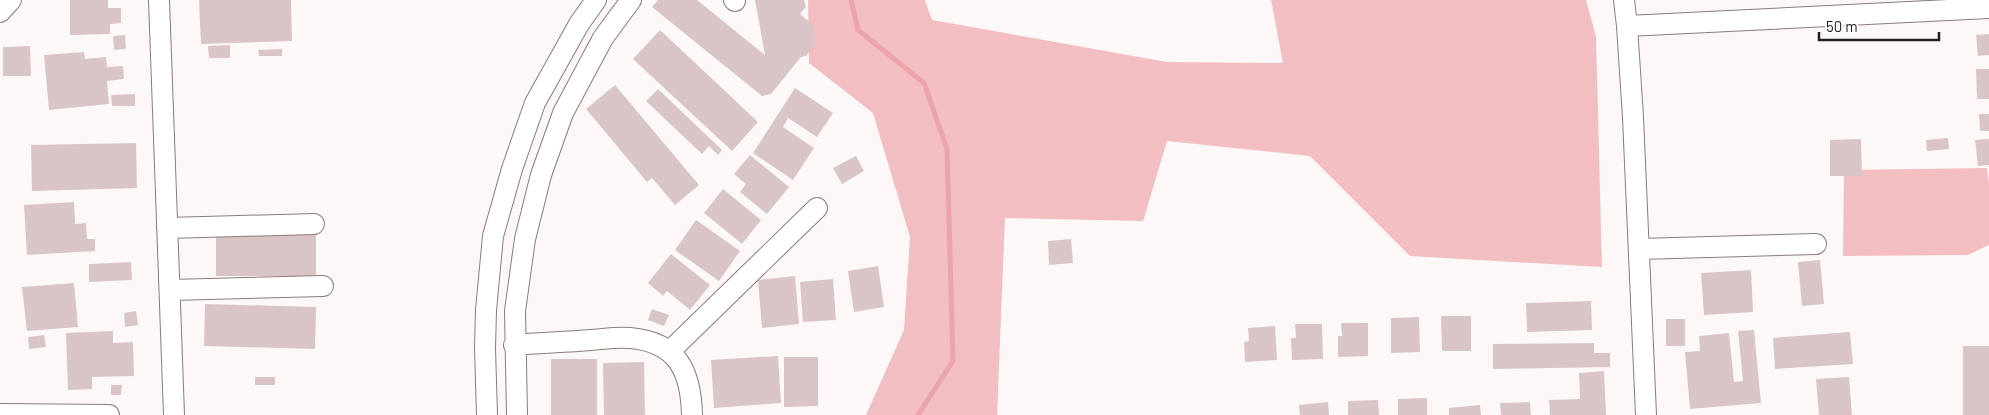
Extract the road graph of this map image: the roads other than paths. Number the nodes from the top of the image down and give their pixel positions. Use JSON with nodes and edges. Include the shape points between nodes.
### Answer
{"nodes":[{"id":1,"x":11,"y":0,"type":"edge"},
{"id":2,"x":159,"y":0,"type":"edge"},
{"id":3,"x":596,"y":0,"type":"edge"},
{"id":4,"x":631,"y":0,"type":"edge"},
{"id":5,"x":1624,"y":0,"type":"edge"},
{"id":6,"x":1891,"y":7,"type":"edge"},
{"id":7,"x":1989,"y":8,"type":"edge"},
{"id":8,"x":0,"y":12,"type":"edge"},
{"id":9,"x":1627,"y":26,"type":"junction"},
{"id":10,"x":817,"y":208,"type":"dead end"},
{"id":11,"x":314,"y":224,"type":"dead end"},
{"id":12,"x":167,"y":228,"type":"junction"},
{"id":13,"x":1816,"y":244,"type":"dead end"},
{"id":14,"x":1639,"y":249,"type":"junction"},
{"id":15,"x":323,"y":286,"type":"dead end"},
{"id":16,"x":170,"y":290,"type":"junction"},
{"id":17,"x":514,"y":345,"type":"junction"},
{"id":18,"x":670,"y":351,"type":"junction"},
{"id":19,"x":0,"y":414,"type":"edge"},
{"id":20,"x":109,"y":415,"type":"edge"},
{"id":21,"x":174,"y":415,"type":"edge"},
{"id":22,"x":487,"y":415,"type":"edge"},
{"id":23,"x":517,"y":415,"type":"edge"},
{"id":24,"x":692,"y":415,"type":"edge"},
{"id":25,"x":1646,"y":415,"type":"edge"}],
"edges":[{"from":1,"to":8,"type":"street"},
{"from":2,"to":12,"type":"street"},
{"from":3,"to":22,"type":"street","via":[[535,103],[493,236],[486,319]]},
{"from":4,"to":17,"type":"street","via":[[603,38],[563,113],[541,175],[525,239],[515,311]]},
{"from":5,"to":9,"type":"street"},
{"from":6,"to":7,"type":"street"},
{"from":6,"to":9,"type":"street"},
{"from":9,"to":14,"type":"street"},
{"from":10,"to":18,"type":"street"},
{"from":11,"to":12,"type":"street"},
{"from":12,"to":16,"type":"street"},
{"from":13,"to":14,"type":"street"},
{"from":14,"to":25,"type":"street"},
{"from":15,"to":16,"type":"street"},
{"from":16,"to":21,"type":"street"},
{"from":17,"to":18,"type":"street","via":[[629,338],[649,341]]},
{"from":17,"to":23,"type":"street"},
{"from":18,"to":24,"type":"street","via":[[686,372]]},
{"from":19,"to":20,"type":"street"}]}
